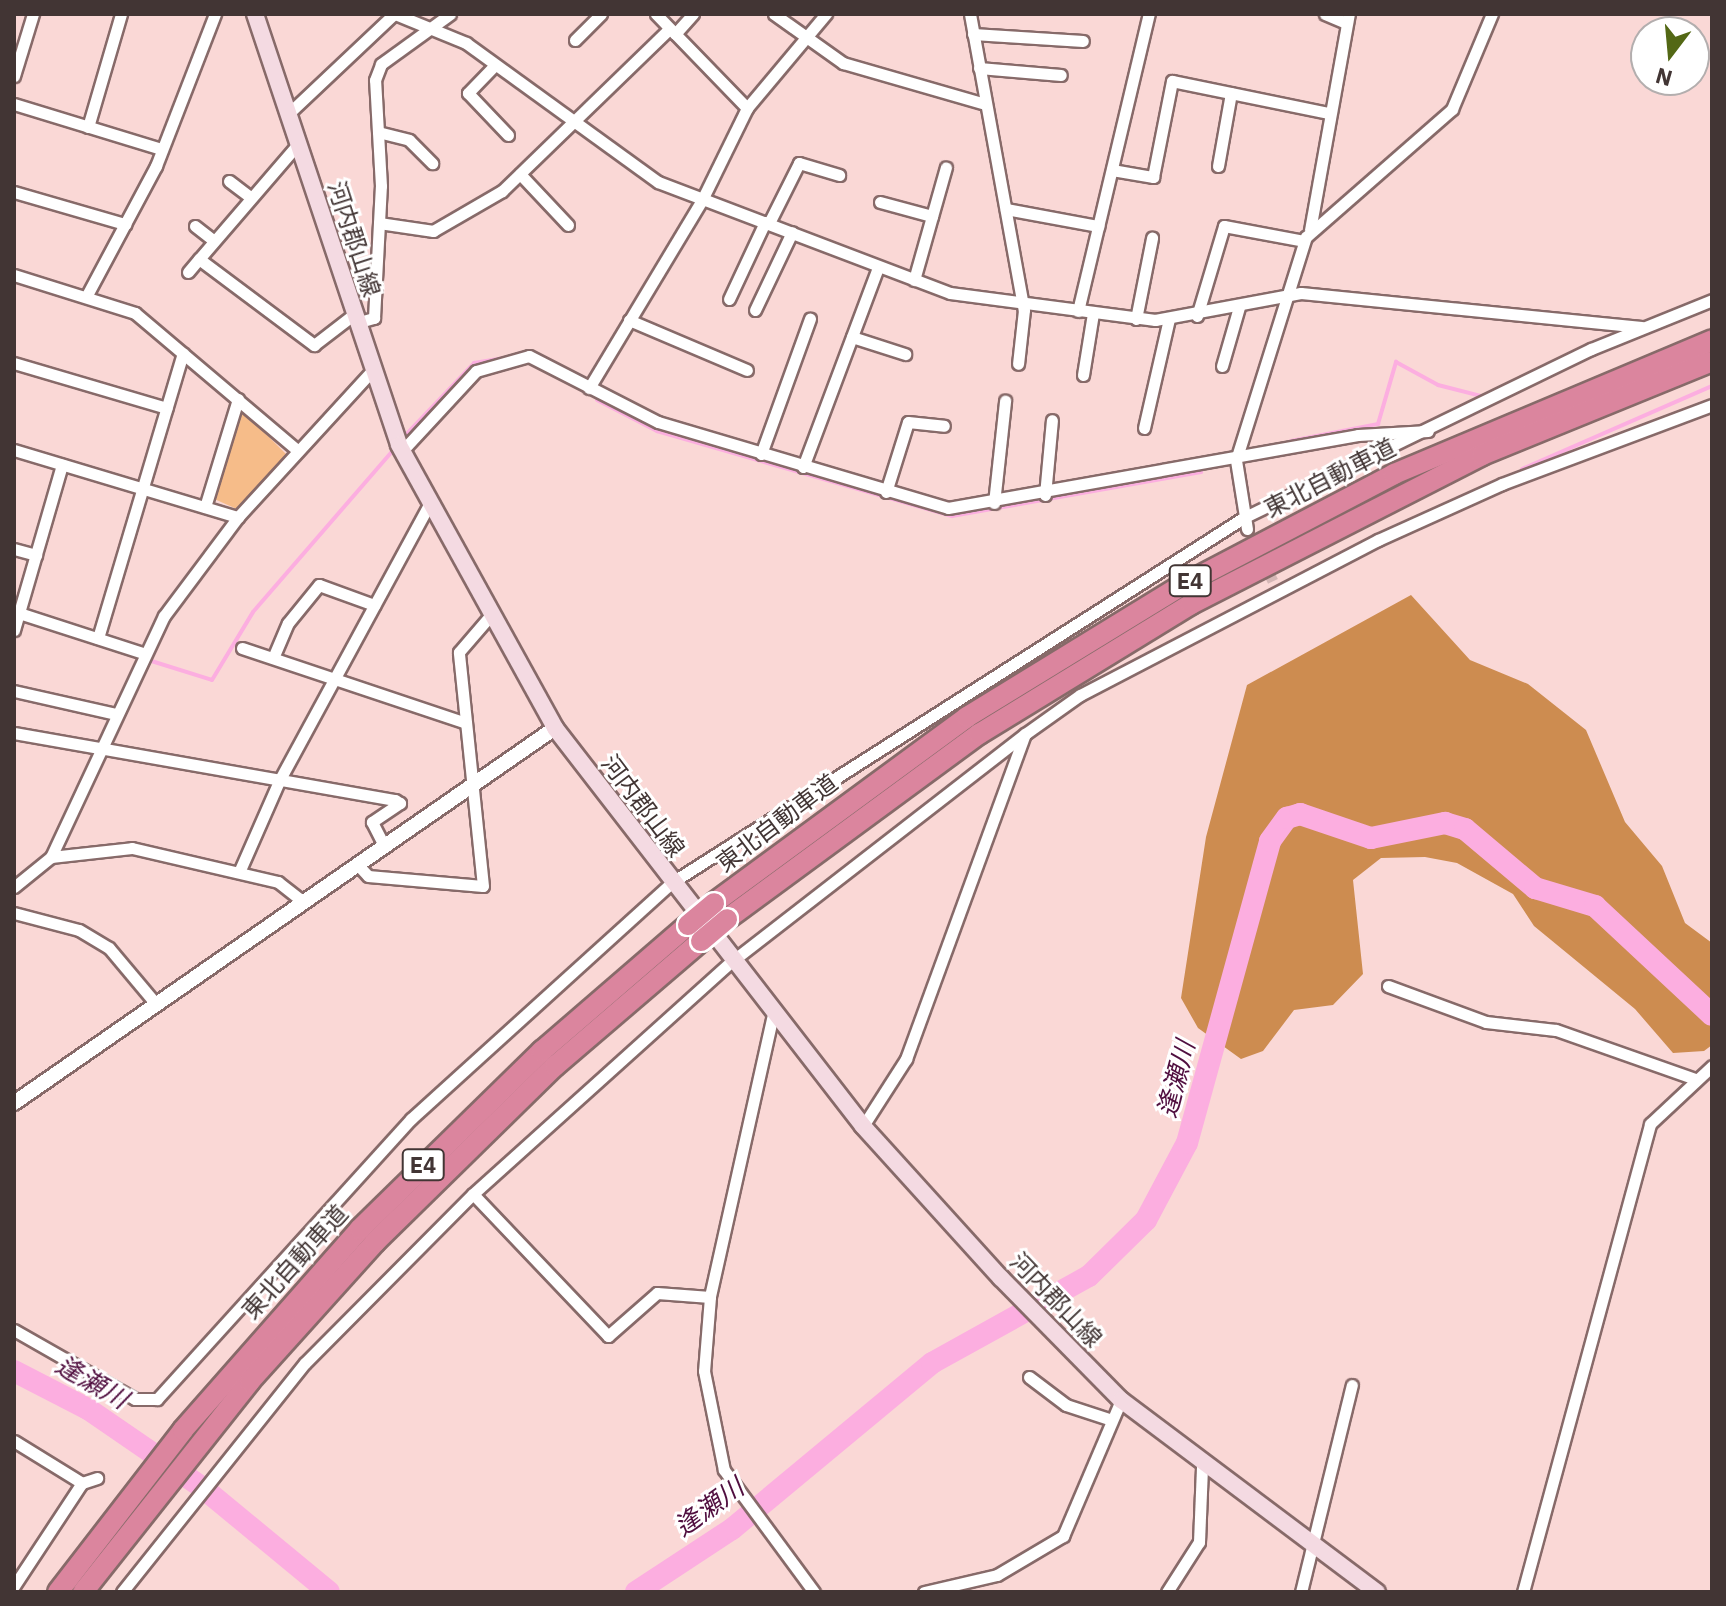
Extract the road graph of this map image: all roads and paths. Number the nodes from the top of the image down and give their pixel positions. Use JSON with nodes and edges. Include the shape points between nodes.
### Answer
{"nodes":[{"id":1,"x":33,"y":14,"type":"edge"},
{"id":2,"x":121,"y":14,"type":"edge"},
{"id":3,"x":215,"y":14,"type":"edge"},
{"id":4,"x":255,"y":14,"type":"edge"},
{"id":5,"x":394,"y":14,"type":"edge"},
{"id":6,"x":450,"y":14,"type":"edge"},
{"id":7,"x":601,"y":14,"type":"edge"},
{"id":8,"x":656,"y":14,"type":"edge"},
{"id":9,"x":693,"y":14,"type":"edge"},
{"id":10,"x":774,"y":14,"type":"edge"},
{"id":11,"x":826,"y":14,"type":"edge"},
{"id":12,"x":970,"y":14,"type":"edge"},
{"id":13,"x":1149,"y":14,"type":"edge"},
{"id":14,"x":1325,"y":14,"type":"edge"},
{"id":15,"x":1492,"y":14,"type":"edge"},
{"id":16,"x":1347,"y":18,"type":"edge"},
{"id":17,"x":435,"y":30,"type":"junction"},
{"id":18,"x":672,"y":31,"type":"junction"},
{"id":19,"x":973,"y":34,"type":"junction"},
{"id":20,"x":803,"y":39,"type":"junction"},
{"id":21,"x":575,"y":40,"type":"dead end"},
{"id":22,"x":1083,"y":41,"type":"dead end"},
{"id":23,"x":495,"y":65,"type":"junction"},
{"id":24,"x":979,"y":68,"type":"junction"},
{"id":25,"x":1061,"y":75,"type":"dead end"},
{"id":26,"x":14,"y":76,"type":"edge"},
{"id":27,"x":1231,"y":93,"type":"junction"},
{"id":28,"x":14,"y":104,"type":"edge"},
{"id":29,"x":985,"y":104,"type":"junction"},
{"id":30,"x":747,"y":108,"type":"junction"},
{"id":31,"x":1328,"y":113,"type":"junction"},
{"id":32,"x":288,"y":114,"type":"junction"},
{"id":33,"x":573,"y":124,"type":"junction"},
{"id":34,"x":88,"y":127,"type":"junction"},
{"id":35,"x":378,"y":132,"type":"junction"},
{"id":36,"x":508,"y":135,"type":"dead end"},
{"id":37,"x":298,"y":144,"type":"junction"},
{"id":38,"x":161,"y":149,"type":"junction"},
{"id":39,"x":432,"y":163,"type":"dead end"},
{"id":40,"x":1218,"y":166,"type":"dead end"},
{"id":41,"x":946,"y":167,"type":"dead end"},
{"id":42,"x":1112,"y":170,"type":"junction"},
{"id":43,"x":520,"y":174,"type":"junction"},
{"id":44,"x":839,"y":175,"type":"dead end"},
{"id":45,"x":229,"y":181,"type":"dead end"},
{"id":46,"x":14,"y":192,"type":"edge"},
{"id":47,"x":249,"y":196,"type":"junction"},
{"id":48,"x":702,"y":200,"type":"junction"},
{"id":49,"x":880,"y":202,"type":"dead end"},
{"id":50,"x":1006,"y":209,"type":"junction"},
{"id":51,"x":932,"y":216,"type":"junction"},
{"id":52,"x":767,"y":222,"type":"junction"},
{"id":53,"x":379,"y":223,"type":"junction"},
{"id":54,"x":125,"y":224,"type":"junction"},
{"id":55,"x":568,"y":225,"type":"dead end"},
{"id":56,"x":195,"y":226,"type":"dead end"},
{"id":57,"x":1098,"y":226,"type":"junction"},
{"id":58,"x":792,"y":232,"type":"junction"},
{"id":59,"x":1307,"y":236,"type":"junction"},
{"id":60,"x":1152,"y":238,"type":"dead end"},
{"id":61,"x":214,"y":241,"type":"junction"},
{"id":62,"x":199,"y":259,"type":"junction"},
{"id":63,"x":878,"y":267,"type":"junction"},
{"id":64,"x":188,"y":272,"type":"dead end"},
{"id":65,"x":14,"y":275,"type":"edge"},
{"id":66,"x":914,"y":280,"type":"junction"},
{"id":67,"x":1291,"y":296,"type":"junction"},
{"id":68,"x":86,"y":297,"type":"junction"},
{"id":69,"x":729,"y":299,"type":"dead end"},
{"id":70,"x":1712,"y":300,"type":"edge"},
{"id":71,"x":1023,"y":304,"type":"junction"},
{"id":72,"x":1239,"y":307,"type":"junction"},
{"id":73,"x":755,"y":310,"type":"dead end"},
{"id":74,"x":1078,"y":311,"type":"junction"},
{"id":75,"x":1093,"y":313,"type":"junction"},
{"id":76,"x":1197,"y":316,"type":"junction"},
{"id":77,"x":354,"y":319,"type":"junction"},
{"id":78,"x":810,"y":319,"type":"dead end"},
{"id":79,"x":1136,"y":319,"type":"junction"},
{"id":80,"x":1169,"y":319,"type":"junction"},
{"id":81,"x":629,"y":320,"type":"junction"},
{"id":82,"x":1642,"y":328,"type":"junction"},
{"id":83,"x":852,"y":337,"type":"junction"},
{"id":84,"x":1712,"y":340,"type":"edge"},
{"id":85,"x":183,"y":353,"type":"junction"},
{"id":86,"x":905,"y":354,"type":"dead end"},
{"id":87,"x":1712,"y":361,"type":"edge"},
{"id":88,"x":14,"y":363,"type":"edge"},
{"id":89,"x":1018,"y":364,"type":"dead end"},
{"id":90,"x":1222,"y":366,"type":"dead end"},
{"id":91,"x":747,"y":370,"type":"dead end"},
{"id":92,"x":371,"y":372,"type":"junction"},
{"id":93,"x":1083,"y":375,"type":"dead end"},
{"id":94,"x":589,"y":388,"type":"junction"},
{"id":95,"x":238,"y":399,"type":"junction"},
{"id":96,"x":1005,"y":401,"type":"dead end"},
{"id":97,"x":1712,"y":405,"type":"edge"},
{"id":98,"x":167,"y":408,"type":"junction"},
{"id":99,"x":1052,"y":420,"type":"dead end"},
{"id":100,"x":944,"y":426,"type":"dead end"},
{"id":101,"x":1144,"y":428,"type":"dead end"},
{"id":102,"x":1428,"y":431,"type":"junction"},
{"id":103,"x":399,"y":444,"type":"junction"},
{"id":104,"x":14,"y":450,"type":"edge"},
{"id":105,"x":297,"y":450,"type":"junction"},
{"id":106,"x":761,"y":454,"type":"junction"},
{"id":107,"x":1236,"y":460,"type":"junction"},
{"id":108,"x":62,"y":465,"type":"junction"},
{"id":109,"x":803,"y":467,"type":"junction"},
{"id":110,"x":142,"y":488,"type":"junction"},
{"id":111,"x":886,"y":492,"type":"junction"},
{"id":112,"x":1045,"y":495,"type":"junction"},
{"id":113,"x":994,"y":503,"type":"junction"},
{"id":114,"x":429,"y":505,"type":"junction"},
{"id":115,"x":205,"y":507,"type":"junction"},
{"id":116,"x":238,"y":517,"type":"junction"},
{"id":117,"x":1245,"y":523,"type":"junction"},
{"id":118,"x":14,"y":549,"type":"edge"},
{"id":119,"x":36,"y":555,"type":"junction"},
{"id":120,"x":374,"y":605,"type":"junction"},
{"id":121,"x":19,"y":614,"type":"junction"},
{"id":122,"x":490,"y":616,"type":"junction"},
{"id":123,"x":14,"y":629,"type":"edge"},
{"id":124,"x":98,"y":638,"type":"junction"},
{"id":125,"x":242,"y":648,"type":"dead end"},
{"id":126,"x":144,"y":658,"type":"junction"},
{"id":127,"x":273,"y":658,"type":"junction"},
{"id":128,"x":333,"y":681,"type":"junction"},
{"id":129,"x":14,"y":691,"type":"edge"},
{"id":130,"x":116,"y":714,"type":"junction"},
{"id":131,"x":466,"y":723,"type":"junction"},
{"id":132,"x":555,"y":728,"type":"junction"},
{"id":133,"x":14,"y":733,"type":"edge"},
{"id":134,"x":1025,"y":734,"type":"junction"},
{"id":135,"x":103,"y":748,"type":"junction"},
{"id":136,"x":279,"y":781,"type":"junction"},
{"id":137,"x":474,"y":782,"type":"junction"},
{"id":138,"x":383,"y":844,"type":"junction"},
{"id":139,"x":51,"y":857,"type":"junction"},
{"id":140,"x":357,"y":864,"type":"junction"},
{"id":141,"x":240,"y":870,"type":"junction"},
{"id":142,"x":671,"y":883,"type":"junction"},
{"id":143,"x":14,"y":887,"type":"edge"},
{"id":144,"x":302,"y":901,"type":"junction"},
{"id":145,"x":721,"y":911,"type":"junction"},
{"id":146,"x":14,"y":913,"type":"edge"},
{"id":147,"x":731,"y":962,"type":"junction"},
{"id":148,"x":1388,"y":986,"type":"dead end"},
{"id":149,"x":156,"y":1004,"type":"junction"},
{"id":150,"x":774,"y":1010,"type":"junction"},
{"id":151,"x":1710,"y":1068,"type":"edge"},
{"id":152,"x":1695,"y":1079,"type":"junction"},
{"id":153,"x":14,"y":1103,"type":"edge"},
{"id":154,"x":863,"y":1126,"type":"junction"},
{"id":155,"x":473,"y":1194,"type":"junction"},
{"id":156,"x":710,"y":1297,"type":"junction"},
{"id":157,"x":14,"y":1330,"type":"edge"},
{"id":158,"x":1029,"y":1377,"type":"dead end"},
{"id":159,"x":1352,"y":1385,"type":"dead end"},
{"id":160,"x":1121,"y":1400,"type":"junction"},
{"id":161,"x":1109,"y":1419,"type":"junction"},
{"id":162,"x":14,"y":1441,"type":"edge"},
{"id":163,"x":1202,"y":1467,"type":"junction"},
{"id":164,"x":97,"y":1478,"type":"dead end"},
{"id":165,"x":82,"y":1483,"type":"junction"},
{"id":166,"x":130,"y":1512,"type":"junction"},
{"id":167,"x":1314,"y":1544,"type":"junction"},
{"id":168,"x":14,"y":1586,"type":"edge"},
{"id":169,"x":58,"y":1592,"type":"edge"},
{"id":170,"x":83,"y":1592,"type":"edge"},
{"id":171,"x":122,"y":1592,"type":"edge"},
{"id":172,"x":814,"y":1592,"type":"edge"},
{"id":173,"x":924,"y":1592,"type":"edge"},
{"id":174,"x":1167,"y":1592,"type":"edge"},
{"id":175,"x":1301,"y":1592,"type":"edge"},
{"id":176,"x":1377,"y":1592,"type":"edge"},
{"id":177,"x":1523,"y":1592,"type":"edge"}],
"edges":[{"from":1,"to":26,"type":"street"},
{"from":2,"to":34,"type":"street"},
{"from":3,"to":38,"type":"street"},
{"from":4,"to":32,"type":"main road","name":"河内郡山線"},
{"from":5,"to":17,"type":"street"},
{"from":5,"to":32,"type":"street"},
{"from":6,"to":17,"type":"street"},
{"from":7,"to":21,"type":"street"},
{"from":8,"to":18,"type":"street"},
{"from":9,"to":18,"type":"street"},
{"from":10,"to":20,"type":"street"},
{"from":11,"to":20,"type":"street"},
{"from":12,"to":19,"type":"street"},
{"from":13,"to":42,"type":"street"},
{"from":14,"to":16,"type":"street"},
{"from":15,"to":59,"type":"street","via":[[1452,109]]},
{"from":16,"to":31,"type":"street"},
{"from":17,"to":23,"type":"street"},
{"from":17,"to":35,"type":"street","via":[[381,64],[375,80]]},
{"from":18,"to":30,"type":"street"},
{"from":18,"to":33,"type":"street"},
{"from":19,"to":22,"type":"street"},
{"from":19,"to":24,"type":"street"},
{"from":20,"to":29,"type":"street","via":[[843,63]]},
{"from":20,"to":30,"type":"street"},
{"from":23,"to":33,"type":"street"},
{"from":23,"to":36,"type":"street","via":[[468,93]]},
{"from":24,"to":25,"type":"street"},
{"from":24,"to":29,"type":"street"},
{"from":27,"to":31,"type":"street"},
{"from":27,"to":40,"type":"street"},
{"from":27,"to":42,"type":"street","via":[[1172,81],[1153,177]]},
{"from":28,"to":34,"type":"street"},
{"from":29,"to":50,"type":"street"},
{"from":30,"to":48,"type":"street"},
{"from":31,"to":59,"type":"street"},
{"from":32,"to":37,"type":"main road","name":"河内郡山線"},
{"from":33,"to":43,"type":"street"},
{"from":33,"to":48,"type":"street","via":[[658,182]]},
{"from":34,"to":38,"type":"street"},
{"from":35,"to":39,"type":"street","via":[[407,138]]},
{"from":35,"to":53,"type":"street"},
{"from":37,"to":47,"type":"street"},
{"from":37,"to":77,"type":"main road","name":"河内郡山線"},
{"from":38,"to":54,"type":"street"},
{"from":41,"to":51,"type":"street"},
{"from":42,"to":57,"type":"street"},
{"from":43,"to":53,"type":"street","via":[[433,231]]},
{"from":43,"to":55,"type":"street"},
{"from":44,"to":52,"type":"street","via":[[799,163]]},
{"from":45,"to":47,"type":"street"},
{"from":46,"to":54,"type":"street"},
{"from":47,"to":61,"type":"street"},
{"from":48,"to":52,"type":"street"},
{"from":48,"to":81,"type":"street"},
{"from":49,"to":51,"type":"street"},
{"from":50,"to":57,"type":"street"},
{"from":50,"to":71,"type":"street"},
{"from":51,"to":66,"type":"street"},
{"from":52,"to":58,"type":"street"},
{"from":52,"to":69,"type":"street"},
{"from":53,"to":77,"type":"street","via":[[374,318]]},
{"from":54,"to":68,"type":"street"},
{"from":56,"to":61,"type":"street"},
{"from":57,"to":74,"type":"street"},
{"from":58,"to":63,"type":"street"},
{"from":58,"to":73,"type":"street"},
{"from":59,"to":67,"type":"street"},
{"from":59,"to":76,"type":"street","via":[[1224,226]]},
{"from":60,"to":79,"type":"street"},
{"from":61,"to":62,"type":"street"},
{"from":62,"to":64,"type":"street"},
{"from":62,"to":77,"type":"street","via":[[314,345]]},
{"from":63,"to":66,"type":"street"},
{"from":63,"to":83,"type":"street"},
{"from":65,"to":68,"type":"street"},
{"from":66,"to":71,"type":"street","via":[[979,300]]},
{"from":67,"to":72,"type":"street"},
{"from":67,"to":82,"type":"street"},
{"from":67,"to":107,"type":"street"},
{"from":68,"to":85,"type":"street","via":[[135,313]]},
{"from":70,"to":82,"type":"street"},
{"from":71,"to":74,"type":"street"},
{"from":71,"to":89,"type":"street"},
{"from":72,"to":76,"type":"street"},
{"from":72,"to":90,"type":"street"},
{"from":74,"to":75,"type":"street"},
{"from":75,"to":79,"type":"street"},
{"from":75,"to":93,"type":"street"},
{"from":76,"to":80,"type":"street"},
{"from":77,"to":92,"type":"main road","name":"河内郡山線"},
{"from":78,"to":106,"type":"street"},
{"from":79,"to":80,"type":"street"},
{"from":80,"to":101,"type":"street"},
{"from":81,"to":91,"type":"street"},
{"from":81,"to":94,"type":"street"},
{"from":82,"to":102,"type":"street"},
{"from":83,"to":86,"type":"street"},
{"from":83,"to":109,"type":"street"},
{"from":84,"to":145,"type":"highway","name":"東北自動車道","number":"E4","via":[[1394,474],[1181,586],[967,717]]},
{"from":85,"to":95,"type":"street"},
{"from":85,"to":98,"type":"street"},
{"from":87,"to":145,"type":"highway","name":"東北自動車道","number":"E4","via":[[1482,455],[1191,604],[979,734]]},
{"from":88,"to":98,"type":"street"},
{"from":92,"to":103,"type":"main road","name":"河内郡山線"},
{"from":92,"to":105,"type":"street"},
{"from":94,"to":103,"type":"street","via":[[534,356],[490,364]]},
{"from":94,"to":106,"type":"street","via":[[658,422]]},
{"from":95,"to":105,"type":"street"},
{"from":95,"to":115,"type":"street"},
{"from":96,"to":113,"type":"street"},
{"from":97,"to":134,"type":"street","via":[[1502,484],[1275,586],[1080,695]]},
{"from":98,"to":110,"type":"street"},
{"from":99,"to":112,"type":"street"},
{"from":100,"to":111,"type":"street","via":[[908,422]]},
{"from":102,"to":107,"type":"street","via":[[1358,435]]},
{"from":102,"to":117,"type":"street"},
{"from":103,"to":114,"type":"main road","name":"河内郡山線"},
{"from":104,"to":108,"type":"street"},
{"from":105,"to":116,"type":"street"},
{"from":106,"to":109,"type":"street"},
{"from":107,"to":112,"type":"street"},
{"from":107,"to":117,"type":"street"},
{"from":108,"to":110,"type":"street"},
{"from":108,"to":119,"type":"street"},
{"from":109,"to":111,"type":"street"},
{"from":110,"to":115,"type":"street"},
{"from":110,"to":124,"type":"street"},
{"from":111,"to":113,"type":"street","via":[[948,508]]},
{"from":112,"to":113,"type":"street"},
{"from":114,"to":120,"type":"street"},
{"from":114,"to":122,"type":"main road","name":"河内郡山線"},
{"from":115,"to":116,"type":"street"},
{"from":116,"to":126,"type":"street","via":[[184,587]]},
{"from":117,"to":142,"type":"street"},
{"from":118,"to":119,"type":"street"},
{"from":119,"to":121,"type":"street"},
{"from":120,"to":127,"type":"street","via":[[319,585],[288,623]]},
{"from":120,"to":128,"type":"street"},
{"from":121,"to":123,"type":"street"},
{"from":121,"to":124,"type":"street"},
{"from":122,"to":131,"type":"street","via":[[459,652]]},
{"from":122,"to":132,"type":"main road","name":"河内郡山線"},
{"from":124,"to":126,"type":"street"},
{"from":125,"to":127,"type":"street"},
{"from":126,"to":130,"type":"street"},
{"from":127,"to":128,"type":"street"},
{"from":128,"to":131,"type":"street"},
{"from":128,"to":136,"type":"street"},
{"from":129,"to":130,"type":"street"},
{"from":130,"to":135,"type":"street"},
{"from":131,"to":137,"type":"street"},
{"from":132,"to":137,"type":"street"},
{"from":132,"to":142,"type":"main road","name":"河内郡山線"},
{"from":133,"to":135,"type":"street"},
{"from":134,"to":147,"type":"street"},
{"from":134,"to":154,"type":"street","via":[[906,1059]]},
{"from":135,"to":136,"type":"street"},
{"from":135,"to":139,"type":"street"},
{"from":136,"to":138,"type":"street","via":[[400,803],[372,822]]},
{"from":136,"to":141,"type":"street"},
{"from":137,"to":138,"type":"street"},
{"from":137,"to":140,"type":"street","via":[[483,886],[368,876]]},
{"from":138,"to":140,"type":"street"},
{"from":139,"to":141,"type":"street","via":[[132,848]]},
{"from":139,"to":143,"type":"street"},
{"from":140,"to":144,"type":"street"},
{"from":141,"to":144,"type":"street","via":[[292,888]]},
{"from":142,"to":147,"type":"main road","name":"河内郡山線"},
{"from":142,"to":157,"type":"street","via":[[411,1119],[157,1399],[135,1399]]},
{"from":144,"to":149,"type":"street"},
{"from":145,"to":166,"type":"highway","name":"東北自動車道","number":"E4","bridge":true,"via":[[434,1182],[192,1435]]},
{"from":146,"to":149,"type":"street","via":[[79,930],[109,948]]},
{"from":147,"to":150,"type":"main road","name":"河内郡山線"},
{"from":147,"to":155,"type":"street"},
{"from":148,"to":152,"type":"street","via":[[1486,1022],[1556,1030]]},
{"from":149,"to":153,"type":"street"},
{"from":150,"to":154,"type":"main road","name":"河内郡山線"},
{"from":150,"to":156,"type":"street"},
{"from":151,"to":152,"type":"street"},
{"from":152,"to":177,"type":"street","via":[[1650,1124]]},
{"from":154,"to":160,"type":"main road","name":"河内郡山線"},
{"from":155,"to":156,"type":"street","via":[[608,1336],[657,1293]]},
{"from":155,"to":171,"type":"street","via":[[236,1441]]},
{"from":156,"to":172,"type":"street","via":[[705,1380],[721,1462]]},
{"from":158,"to":161,"type":"street","via":[[1066,1405]]},
{"from":159,"to":167,"type":"street"},
{"from":160,"to":161,"type":"street"},
{"from":160,"to":163,"type":"main road","name":"河内郡山線"},
{"from":161,"to":173,"type":"street","via":[[1086,1494],[1063,1536],[997,1575]]},
{"from":162,"to":165,"type":"street"},
{"from":163,"to":167,"type":"main road","name":"河内郡山線"},
{"from":163,"to":174,"type":"street","via":[[1199,1542]]},
{"from":164,"to":165,"type":"street"},
{"from":165,"to":168,"type":"street"},
{"from":166,"to":169,"type":"highway","name":"東北自動車道","number":"E4"},
{"from":166,"to":170,"type":"highway","name":"東北自動車道","number":"E4"},
{"from":167,"to":175,"type":"street"},
{"from":167,"to":176,"type":"main road","name":"河内郡山線"}]}
